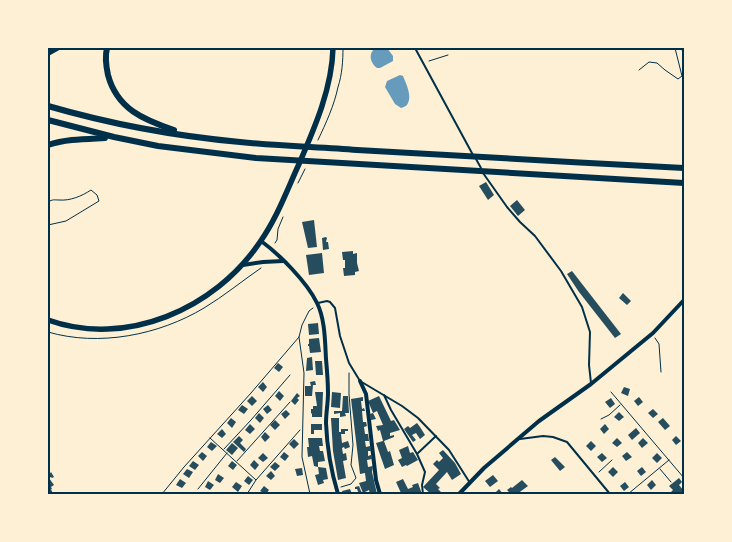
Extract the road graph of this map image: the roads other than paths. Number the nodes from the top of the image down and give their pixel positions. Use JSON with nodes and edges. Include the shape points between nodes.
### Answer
{"nodes":[{"id":1,"x":57,"y":48,"type":"edge"},
{"id":2,"x":107,"y":48,"type":"edge"},
{"id":3,"x":333,"y":48,"type":"edge"},
{"id":4,"x":415,"y":48,"type":"edge"},
{"id":5,"x":48,"y":53,"type":"edge"},
{"id":6,"x":48,"y":106,"type":"edge"},
{"id":7,"x":48,"y":120,"type":"edge"},
{"id":8,"x":189,"y":136,"type":"junction"},
{"id":9,"x":114,"y":137,"type":"junction"},
{"id":10,"x":48,"y":145,"type":"edge"},
{"id":11,"x":684,"y":168,"type":"edge"},
{"id":12,"x":684,"y":183,"type":"edge"},
{"id":13,"x":261,"y":241,"type":"junction"},
{"id":14,"x":284,"y":262,"type":"junction"},
{"id":15,"x":241,"y":265,"type":"junction"},
{"id":16,"x":684,"y":300,"type":"edge"},
{"id":17,"x":317,"y":303,"type":"junction"},
{"id":18,"x":48,"y":320,"type":"edge"},
{"id":19,"x":360,"y":381,"type":"junction"},
{"id":20,"x":591,"y":384,"type":"junction"},
{"id":21,"x":384,"y":395,"type":"junction"},
{"id":22,"x":436,"y":436,"type":"junction"},
{"id":23,"x":518,"y":439,"type":"junction"},
{"id":24,"x":417,"y":454,"type":"junction"},
{"id":25,"x":470,"y":482,"type":"junction"},
{"id":26,"x":338,"y":494,"type":"edge"},
{"id":27,"x":380,"y":494,"type":"edge"},
{"id":28,"x":423,"y":494,"type":"edge"},
{"id":29,"x":459,"y":494,"type":"edge"},
{"id":30,"x":610,"y":494,"type":"edge"}],
"edges":[{"from":1,"to":5,"type":"highway"},
{"from":2,"to":8,"type":"highway","via":[[109,79],[123,103],[147,120]]},
{"from":3,"to":13,"type":"main road","via":[[328,85],[319,116],[281,204]]},
{"from":4,"to":20,"type":"lane","via":[[488,180],[561,271],[582,307],[590,332]]},
{"from":6,"to":8,"type":"highway","via":[[124,125]]},
{"from":7,"to":9,"type":"highway"},
{"from":8,"to":11,"type":"highway","via":[[444,156]]},
{"from":9,"to":10,"type":"highway"},
{"from":9,"to":12,"type":"highway","via":[[256,158]]},
{"from":13,"to":14,"type":"street"},
{"from":13,"to":15,"type":"main road"},
{"from":14,"to":15,"type":"street"},
{"from":14,"to":17,"type":"street","via":[[305,284]]},
{"from":15,"to":18,"type":"main road","via":[[199,301],[145,324],[90,330]]},
{"from":16,"to":20,"type":"street","via":[[653,333]]},
{"from":17,"to":19,"type":"lane","via":[[324,300],[335,308],[340,336]]},
{"from":17,"to":26,"type":"street","via":[[324,335],[327,442]]},
{"from":19,"to":21,"type":"lane"},
{"from":19,"to":27,"type":"street","via":[[366,394]]},
{"from":20,"to":23,"type":"street"},
{"from":21,"to":22,"type":"lane","via":[[418,418]]},
{"from":21,"to":24,"type":"lane"},
{"from":22,"to":24,"type":"lane"},
{"from":22,"to":25,"type":"lane"},
{"from":23,"to":25,"type":"street"},
{"from":23,"to":30,"type":"lane","via":[[543,436],[567,442]]},
{"from":24,"to":28,"type":"lane","via":[[425,472]]},
{"from":25,"to":29,"type":"street"}]}
